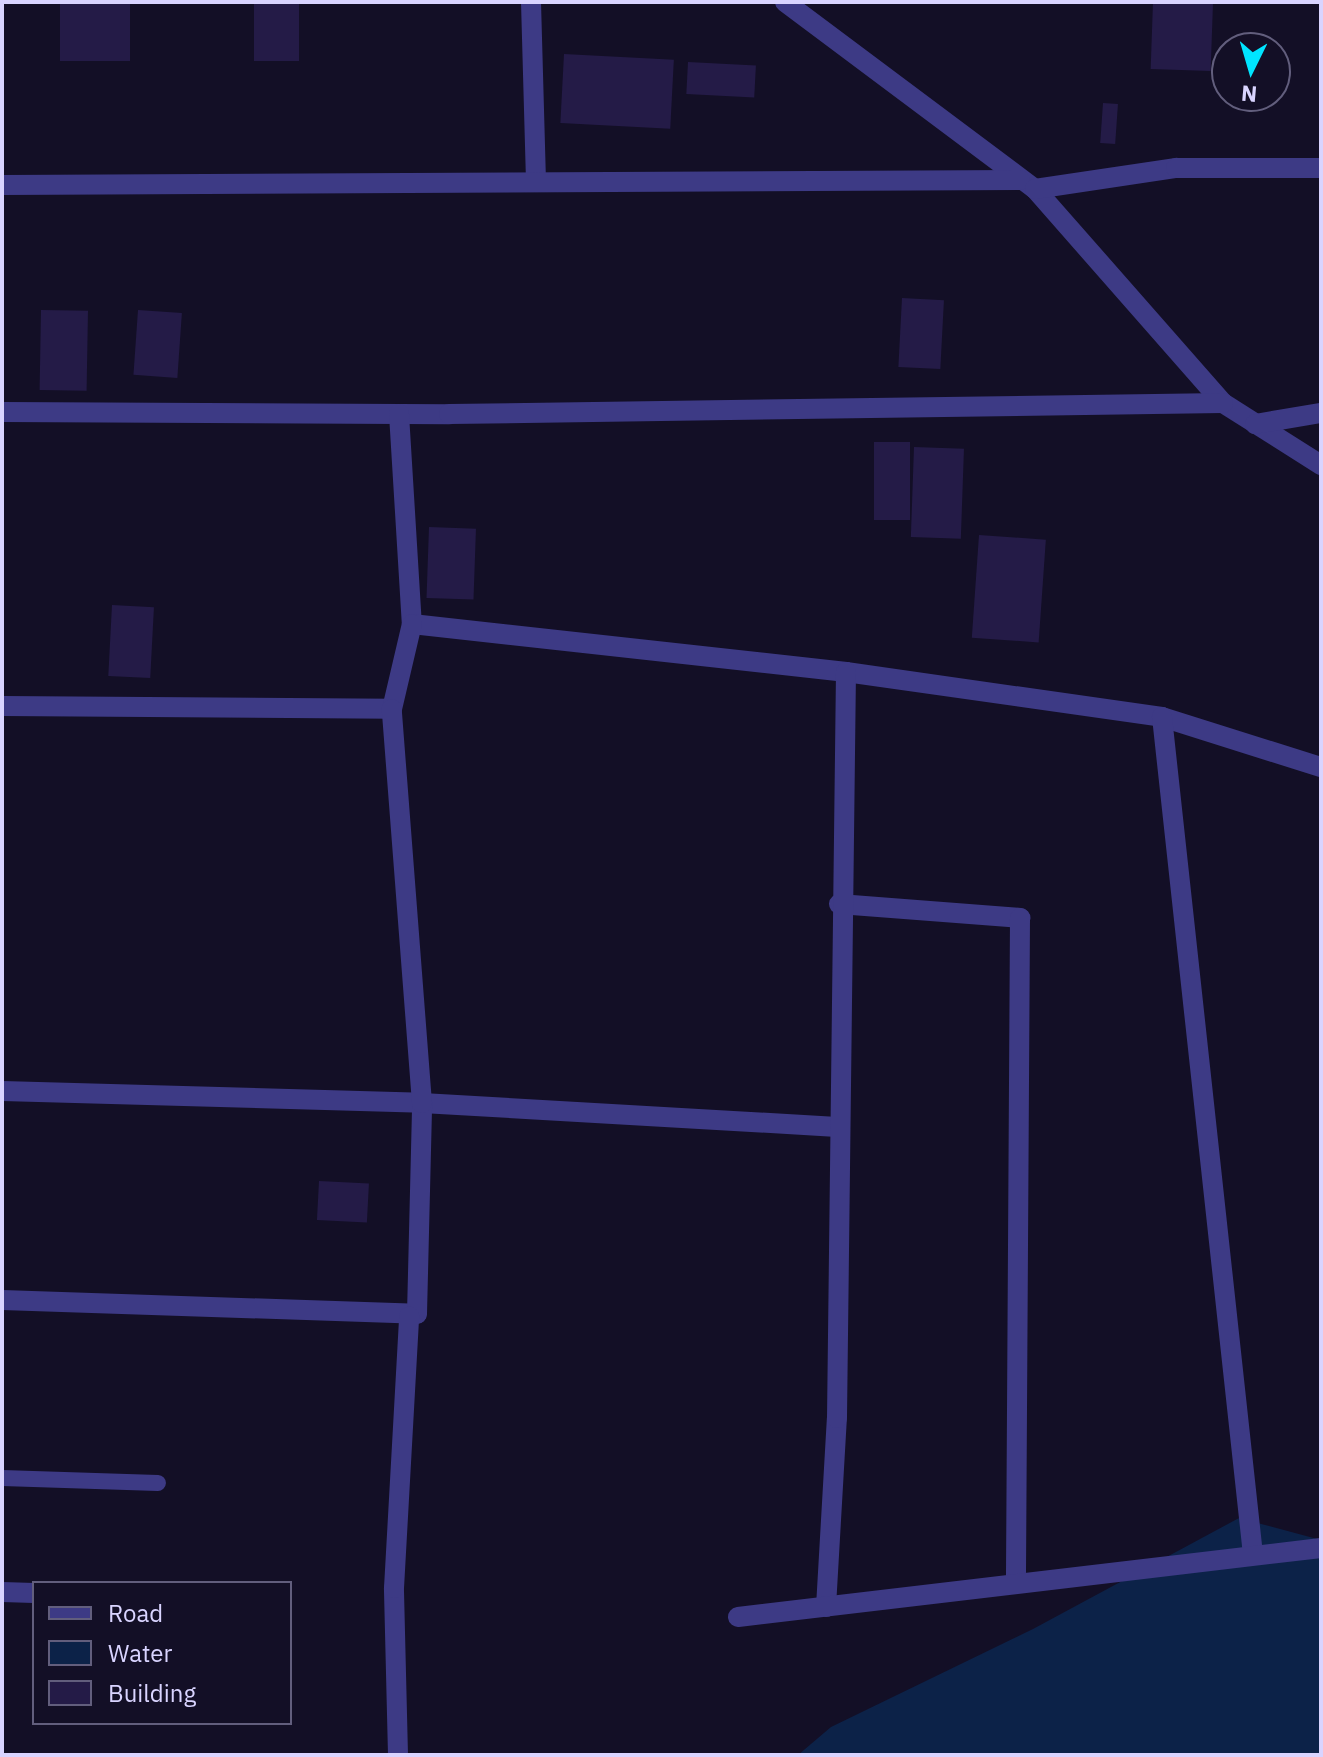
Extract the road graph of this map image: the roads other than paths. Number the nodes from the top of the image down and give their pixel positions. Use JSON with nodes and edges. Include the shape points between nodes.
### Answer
{"nodes":[{"id":1,"x":531,"y":2,"type":"edge"},
{"id":2,"x":785,"y":2,"type":"edge"},
{"id":3,"x":1321,"y":168,"type":"edge"},
{"id":4,"x":536,"y":182,"type":"junction"},
{"id":5,"x":1028,"y":184,"type":"junction"},
{"id":6,"x":2,"y":185,"type":"edge"},
{"id":7,"x":1223,"y":403,"type":"junction"},
{"id":8,"x":2,"y":412,"type":"edge"},
{"id":9,"x":1321,"y":413,"type":"edge"},
{"id":10,"x":399,"y":414,"type":"junction"},
{"id":11,"x":1255,"y":424,"type":"junction"},
{"id":12,"x":1321,"y":465,"type":"edge"},
{"id":13,"x":412,"y":624,"type":"junction"},
{"id":14,"x":846,"y":672,"type":"junction"},
{"id":15,"x":2,"y":706,"type":"edge"},
{"id":16,"x":392,"y":709,"type":"junction"},
{"id":17,"x":1162,"y":717,"type":"junction"},
{"id":18,"x":1321,"y":767,"type":"edge"},
{"id":19,"x":839,"y":904,"type":"junction"},
{"id":20,"x":2,"y":1091,"type":"edge"},
{"id":21,"x":422,"y":1103,"type":"junction"},
{"id":22,"x":837,"y":1127,"type":"junction"},
{"id":23,"x":2,"y":1300,"type":"edge"},
{"id":24,"x":409,"y":1316,"type":"junction"},
{"id":25,"x":2,"y":1478,"type":"edge"},
{"id":26,"x":158,"y":1483,"type":"dead end"},
{"id":27,"x":1321,"y":1548,"type":"edge"},
{"id":28,"x":1253,"y":1554,"type":"junction"},
{"id":29,"x":1016,"y":1581,"type":"junction"},
{"id":30,"x":2,"y":1592,"type":"edge"},
{"id":31,"x":32,"y":1593,"type":"edge"},
{"id":32,"x":826,"y":1607,"type":"junction"},
{"id":33,"x":738,"y":1617,"type":"dead end"},
{"id":34,"x":398,"y":1755,"type":"edge"}],
"edges":[{"from":1,"to":4,"type":"street"},
{"from":2,"to":5,"type":"street"},
{"from":3,"to":5,"type":"street","via":[[1176,168]]},
{"from":4,"to":5,"type":"street"},
{"from":4,"to":6,"type":"street"},
{"from":5,"to":7,"type":"street"},
{"from":7,"to":10,"type":"street"},
{"from":7,"to":11,"type":"street"},
{"from":8,"to":10,"type":"street"},
{"from":9,"to":11,"type":"street"},
{"from":10,"to":13,"type":"street"},
{"from":11,"to":12,"type":"street"},
{"from":13,"to":14,"type":"street"},
{"from":13,"to":16,"type":"street"},
{"from":14,"to":17,"type":"street"},
{"from":14,"to":19,"type":"street"},
{"from":15,"to":16,"type":"street"},
{"from":16,"to":21,"type":"street"},
{"from":17,"to":18,"type":"street"},
{"from":17,"to":28,"type":"street"},
{"from":19,"to":22,"type":"street"},
{"from":19,"to":29,"type":"street","via":[[1020,918]]},
{"from":20,"to":21,"type":"street"},
{"from":21,"to":22,"type":"street"},
{"from":21,"to":24,"type":"street","via":[[420,1307]]},
{"from":22,"to":32,"type":"street","via":[[837,1418]]},
{"from":23,"to":24,"type":"street"},
{"from":24,"to":34,"type":"street","via":[[394,1588]]},
{"from":25,"to":26,"type":"lane"},
{"from":27,"to":28,"type":"street"},
{"from":28,"to":29,"type":"street"},
{"from":29,"to":32,"type":"street"},
{"from":30,"to":31,"type":"street"},
{"from":32,"to":33,"type":"street"}]}
